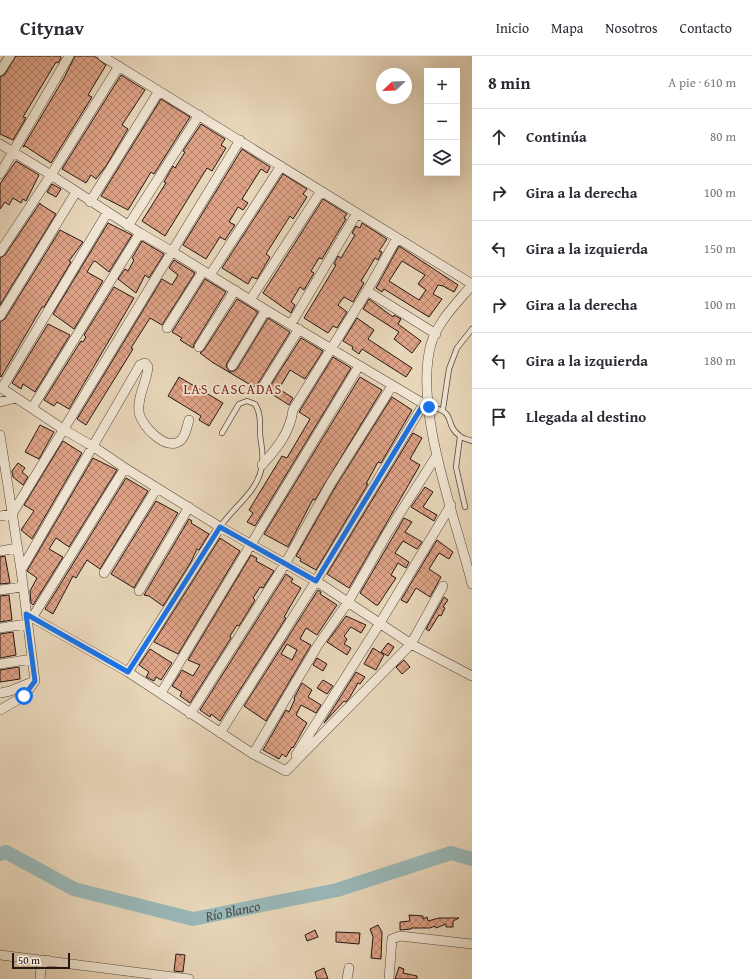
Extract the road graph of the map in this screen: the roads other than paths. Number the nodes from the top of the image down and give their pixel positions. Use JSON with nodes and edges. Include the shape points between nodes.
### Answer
{"nodes":[{"id":1,"x":10,"y":56,"type":"edge"},
{"id":2,"x":69,"y":56,"type":"edge"},
{"id":3,"x":102,"y":56,"type":"edge"},
{"id":4,"x":119,"y":66,"type":"junction"},
{"id":5,"x":0,"y":72,"type":"edge"},
{"id":6,"x":159,"y":91,"type":"junction"},
{"id":7,"x":199,"y":115,"type":"junction"},
{"id":8,"x":240,"y":140,"type":"junction"},
{"id":9,"x":0,"y":144,"type":"edge"},
{"id":10,"x":13,"y":152,"type":"junction"},
{"id":11,"x":281,"y":166,"type":"junction"},
{"id":12,"x":0,"y":174,"type":"edge"},
{"id":13,"x":51,"y":175,"type":"junction"},
{"id":14,"x":321,"y":190,"type":"junction"},
{"id":15,"x":76,"y":192,"type":"junction"},
{"id":16,"x":90,"y":202,"type":"junction"},
{"id":17,"x":106,"y":213,"type":"junction"},
{"id":18,"x":357,"y":213,"type":"junction"},
{"id":19,"x":128,"y":226,"type":"junction"},
{"id":20,"x":140,"y":234,"type":"junction"},
{"id":21,"x":397,"y":238,"type":"junction"},
{"id":22,"x":0,"y":252,"type":"edge"},
{"id":23,"x":173,"y":252,"type":"junction"},
{"id":24,"x":207,"y":273,"type":"junction"},
{"id":25,"x":472,"y":284,"type":"edge"},
{"id":26,"x":234,"y":290,"type":"junction"},
{"id":27,"x":367,"y":291,"type":"junction"},
{"id":28,"x":250,"y":300,"type":"junction"},
{"id":29,"x":266,"y":310,"type":"junction"},
{"id":30,"x":0,"y":316,"type":"edge"},
{"id":31,"x":295,"y":327,"type":"junction"},
{"id":32,"x":167,"y":328,"type":"dead end"},
{"id":33,"x":472,"y":329,"type":"edge"},
{"id":34,"x":436,"y":334,"type":"junction"},
{"id":35,"x":199,"y":347,"type":"dead end"},
{"id":36,"x":331,"y":347,"type":"junction"},
{"id":37,"x":232,"y":366,"type":"dead end"},
{"id":38,"x":359,"y":366,"type":"junction"},
{"id":39,"x":392,"y":386,"type":"junction"},
{"id":40,"x":1,"y":387,"type":"edge"},
{"id":41,"x":261,"y":390,"type":"dead end"},
{"id":42,"x":16,"y":398,"type":"junction"},
{"id":43,"x":0,"y":402,"type":"edge"},
{"id":44,"x":426,"y":406,"type":"junction"},
{"id":45,"x":32,"y":408,"type":"junction"},
{"id":46,"x":443,"y":409,"type":"junction"},
{"id":47,"x":189,"y":420,"type":"dead end"},
{"id":48,"x":63,"y":429,"type":"junction"},
{"id":49,"x":222,"y":433,"type":"dead end"},
{"id":50,"x":460,"y":437,"type":"junction"},
{"id":51,"x":0,"y":438,"type":"edge"},
{"id":52,"x":472,"y":441,"type":"edge"},
{"id":53,"x":94,"y":447,"type":"junction"},
{"id":54,"x":437,"y":455,"type":"junction"},
{"id":55,"x":262,"y":465,"type":"junction"},
{"id":56,"x":125,"y":468,"type":"junction"},
{"id":57,"x":3,"y":479,"type":"edge"},
{"id":58,"x":157,"y":488,"type":"junction"},
{"id":59,"x":451,"y":506,"type":"junction"},
{"id":60,"x":189,"y":507,"type":"junction"},
{"id":61,"x":465,"y":507,"type":"dead end"},
{"id":62,"x":12,"y":514,"type":"junction"},
{"id":63,"x":0,"y":516,"type":"edge"},
{"id":64,"x":220,"y":527,"type":"junction"},
{"id":65,"x":252,"y":544,"type":"junction"},
{"id":66,"x":17,"y":548,"type":"junction"},
{"id":67,"x":0,"y":551,"type":"edge"},
{"id":68,"x":285,"y":564,"type":"junction"},
{"id":69,"x":21,"y":570,"type":"junction"},
{"id":70,"x":104,"y":573,"type":"dead end"},
{"id":71,"x":316,"y":581,"type":"junction"},
{"id":72,"x":472,"y":584,"type":"edge"},
{"id":73,"x":444,"y":586,"type":"dead end"},
{"id":74,"x":22,"y":587,"type":"junction"},
{"id":75,"x":0,"y":590,"type":"edge"},
{"id":76,"x":138,"y":591,"type":"dead end"},
{"id":77,"x":348,"y":602,"type":"junction"},
{"id":78,"x":28,"y":619,"type":"junction"},
{"id":79,"x":380,"y":623,"type":"junction"},
{"id":80,"x":0,"y":628,"type":"edge"},
{"id":81,"x":411,"y":644,"type":"junction"},
{"id":82,"x":32,"y":659,"type":"junction"},
{"id":83,"x":0,"y":664,"type":"edge"},
{"id":84,"x":128,"y":672,"type":"junction"},
{"id":85,"x":472,"y":676,"type":"edge"},
{"id":86,"x":35,"y":681,"type":"junction"},
{"id":87,"x":0,"y":693,"type":"edge"},
{"id":88,"x":161,"y":694,"type":"junction"},
{"id":89,"x":0,"y":710,"type":"edge"},
{"id":90,"x":190,"y":714,"type":"junction"},
{"id":91,"x":220,"y":733,"type":"junction"},
{"id":92,"x":253,"y":754,"type":"junction"},
{"id":93,"x":286,"y":771,"type":"junction"},
{"id":94,"x":472,"y":944,"type":"edge"},
{"id":95,"x":0,"y":955,"type":"edge"},
{"id":96,"x":47,"y":960,"type":"junction"},
{"id":97,"x":349,"y":968,"type":"dead end"},
{"id":98,"x":125,"y":975,"type":"edge"},
{"id":99,"x":40,"y":979,"type":"edge"},
{"id":100,"x":189,"y":979,"type":"edge"},
{"id":101,"x":347,"y":979,"type":"edge"},
{"id":102,"x":389,"y":979,"type":"edge"}],
"edges":[{"from":1,"to":5,"type":"street"},
{"from":2,"to":10,"type":"street"},
{"from":3,"to":4,"type":"street"},
{"from":4,"to":6,"type":"street"},
{"from":4,"to":13,"type":"street"},
{"from":6,"to":7,"type":"street"},
{"from":6,"to":16,"type":"street"},
{"from":7,"to":8,"type":"street"},
{"from":7,"to":19,"type":"street"},
{"from":8,"to":11,"type":"street"},
{"from":8,"to":23,"type":"street"},
{"from":9,"to":10,"type":"street"},
{"from":10,"to":12,"type":"street"},
{"from":10,"to":13,"type":"street"},
{"from":11,"to":14,"type":"street"},
{"from":11,"to":24,"type":"street"},
{"from":13,"to":15,"type":"street"},
{"from":13,"to":22,"type":"street"},
{"from":14,"to":18,"type":"street"},
{"from":14,"to":28,"type":"street"},
{"from":15,"to":16,"type":"street"},
{"from":15,"to":30,"type":"street"},
{"from":16,"to":17,"type":"street"},
{"from":17,"to":19,"type":"street"},
{"from":17,"to":40,"type":"street"},
{"from":18,"to":21,"type":"street"},
{"from":18,"to":31,"type":"street"},
{"from":19,"to":20,"type":"street"},
{"from":20,"to":23,"type":"street"},
{"from":20,"to":45,"type":"street"},
{"from":21,"to":25,"type":"street"},
{"from":21,"to":27,"type":"street"},
{"from":23,"to":24,"type":"street"},
{"from":23,"to":48,"type":"street"},
{"from":24,"to":26,"type":"street"},
{"from":24,"to":32,"type":"street"},
{"from":25,"to":34,"type":"street","via":[[446,315]]},
{"from":26,"to":28,"type":"street"},
{"from":26,"to":35,"type":"street"},
{"from":27,"to":34,"type":"street"},
{"from":27,"to":36,"type":"street"},
{"from":28,"to":29,"type":"street"},
{"from":29,"to":31,"type":"street"},
{"from":29,"to":37,"type":"street"},
{"from":31,"to":36,"type":"street"},
{"from":31,"to":41,"type":"street"},
{"from":33,"to":46,"type":"lane","via":[[457,348],[449,369]]},
{"from":34,"to":44,"type":"street","via":[[431,344],[427,370]]},
{"from":36,"to":38,"type":"street"},
{"from":36,"to":55,"type":"street","via":[[293,410],[289,428],[283,439]]},
{"from":38,"to":39,"type":"street"},
{"from":38,"to":65,"type":"street"},
{"from":39,"to":44,"type":"street"},
{"from":39,"to":68,"type":"street","via":[[331,483]]},
{"from":40,"to":42,"type":"street"},
{"from":42,"to":43,"type":"street"},
{"from":42,"to":45,"type":"street"},
{"from":44,"to":46,"type":"lane"},
{"from":44,"to":54,"type":"street"},
{"from":44,"to":71,"type":"street"},
{"from":45,"to":48,"type":"street"},
{"from":46,"to":50,"type":"lane"},
{"from":47,"to":53,"type":"street","via":[[184,435],[176,443],[164,441],[148,429],[139,413],[140,397],[148,369],[147,365],[142,364]]},
{"from":48,"to":53,"type":"street"},
{"from":48,"to":62,"type":"street"},
{"from":49,"to":55,"type":"lane","via":[[239,404],[247,401],[255,404],[259,415]]},
{"from":50,"to":52,"type":"lane"},
{"from":50,"to":61,"type":"lane","via":[[456,467]]},
{"from":51,"to":57,"type":"street"},
{"from":53,"to":56,"type":"street"},
{"from":53,"to":69,"type":"street"},
{"from":54,"to":59,"type":"street"},
{"from":54,"to":77,"type":"street","via":[[388,532]]},
{"from":55,"to":64,"type":"lane","via":[[249,495],[227,516]]},
{"from":56,"to":58,"type":"street"},
{"from":56,"to":78,"type":"street"},
{"from":57,"to":62,"type":"street"},
{"from":58,"to":60,"type":"street"},
{"from":58,"to":70,"type":"street"},
{"from":59,"to":72,"type":"street"},
{"from":59,"to":79,"type":"street"},
{"from":60,"to":64,"type":"street"},
{"from":60,"to":76,"type":"street"},
{"from":62,"to":63,"type":"street"},
{"from":62,"to":66,"type":"street"},
{"from":64,"to":65,"type":"street"},
{"from":64,"to":84,"type":"street"},
{"from":65,"to":68,"type":"street"},
{"from":65,"to":88,"type":"street"},
{"from":66,"to":67,"type":"street"},
{"from":66,"to":69,"type":"street"},
{"from":68,"to":71,"type":"street"},
{"from":68,"to":90,"type":"street"},
{"from":69,"to":74,"type":"street"},
{"from":71,"to":77,"type":"street"},
{"from":71,"to":91,"type":"street"},
{"from":73,"to":81,"type":"street"},
{"from":74,"to":75,"type":"street"},
{"from":74,"to":78,"type":"street"},
{"from":77,"to":79,"type":"street"},
{"from":77,"to":92,"type":"street","via":[[318,645]]},
{"from":78,"to":80,"type":"street"},
{"from":78,"to":82,"type":"street"},
{"from":78,"to":84,"type":"street"},
{"from":79,"to":81,"type":"street"},
{"from":79,"to":93,"type":"street"},
{"from":81,"to":85,"type":"street"},
{"from":81,"to":93,"type":"street"},
{"from":82,"to":83,"type":"street"},
{"from":82,"to":86,"type":"street"},
{"from":84,"to":88,"type":"street"},
{"from":86,"to":87,"type":"street"},
{"from":86,"to":89,"type":"street","via":[[24,696]]},
{"from":88,"to":90,"type":"street"},
{"from":90,"to":91,"type":"street"},
{"from":91,"to":92,"type":"street"},
{"from":92,"to":93,"type":"street"},
{"from":94,"to":102,"type":"street","via":[[400,936],[392,939]]},
{"from":95,"to":96,"type":"street"},
{"from":96,"to":98,"type":"street"},
{"from":96,"to":99,"type":"street","via":[[41,967]]},
{"from":97,"to":101,"type":"street"},
{"from":98,"to":100,"type":"street"}]}
